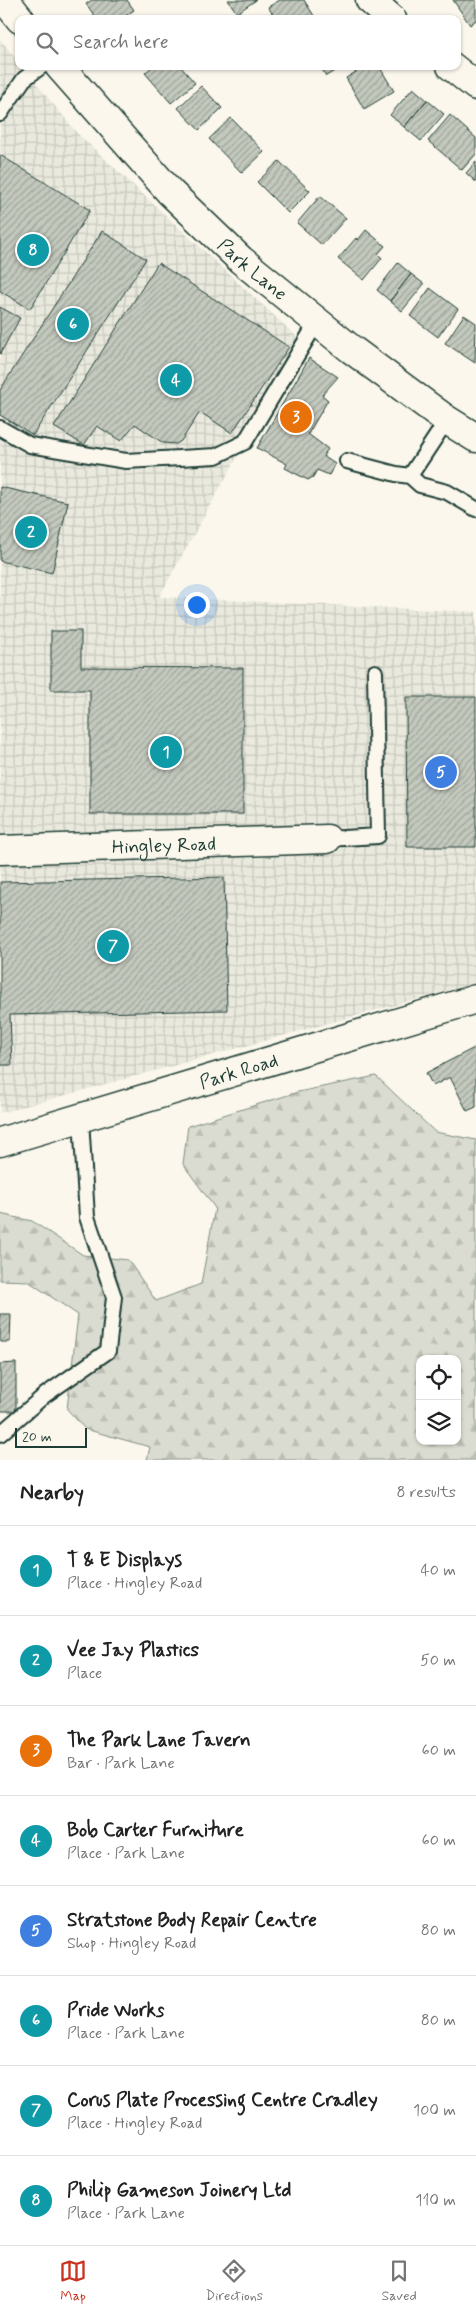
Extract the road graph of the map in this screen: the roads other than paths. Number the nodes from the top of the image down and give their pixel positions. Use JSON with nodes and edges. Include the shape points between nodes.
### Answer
{"nodes":[{"id":1,"x":5,"y":0,"type":"edge"},
{"id":2,"x":370,"y":0,"type":"edge"},
{"id":3,"x":17,"y":15,"type":"edge"},
{"id":4,"x":387,"y":15,"type":"edge"},
{"id":5,"x":36,"y":70,"type":"edge"},
{"id":6,"x":63,"y":70,"type":"edge"},
{"id":7,"x":456,"y":70,"type":"edge"},
{"id":8,"x":476,"y":86,"type":"edge"},
{"id":9,"x":0,"y":114,"type":"edge"},
{"id":10,"x":318,"y":322,"type":"junction"},
{"id":11,"x":447,"y":420,"type":"junction"},
{"id":12,"x":0,"y":428,"type":"edge"},
{"id":13,"x":476,"y":438,"type":"edge"},
{"id":14,"x":347,"y":461,"type":"dead end"},
{"id":15,"x":410,"y":476,"type":"junction"},
{"id":16,"x":476,"y":509,"type":"edge"},
{"id":17,"x":375,"y":672,"type":"dead end"},
{"id":18,"x":327,"y":839,"type":"joint"},
{"id":19,"x":0,"y":850,"type":"edge"},
{"id":20,"x":476,"y":1000,"type":"edge"},
{"id":21,"x":81,"y":1119,"type":"junction"},
{"id":22,"x":0,"y":1142,"type":"edge"},
{"id":23,"x":0,"y":1434,"type":"edge"}],
"edges":[{"from":1,"to":3,"type":"main road"},
{"from":2,"to":4,"type":"main road"},
{"from":5,"to":9,"type":"lane","via":[[24,79]]},
{"from":6,"to":10,"type":"main road","name":"Park Lane","via":[[170,192],[241,260]]},
{"from":7,"to":8,"type":"main road"},
{"from":10,"to":11,"type":"main road","name":"Park Lane"},
{"from":10,"to":12,"type":"lane","via":[[245,442],[216,456],[126,461],[30,445]]},
{"from":11,"to":13,"type":"main road","name":"Park Lane"},
{"from":11,"to":15,"type":"lane"},
{"from":14,"to":15,"type":"lane"},
{"from":15,"to":16,"type":"lane","via":[[420,486],[448,492]]},
{"from":17,"to":18,"type":"lane","via":[[378,836]]},
{"from":18,"to":19,"type":"main road","name":"Hingley Road"},
{"from":20,"to":21,"type":"main road","name":"Park Road"},
{"from":21,"to":22,"type":"main road","name":"Park Road"},
{"from":21,"to":23,"type":"lane","via":[[87,1217],[114,1297],[108,1351],[45,1394]]}]}
